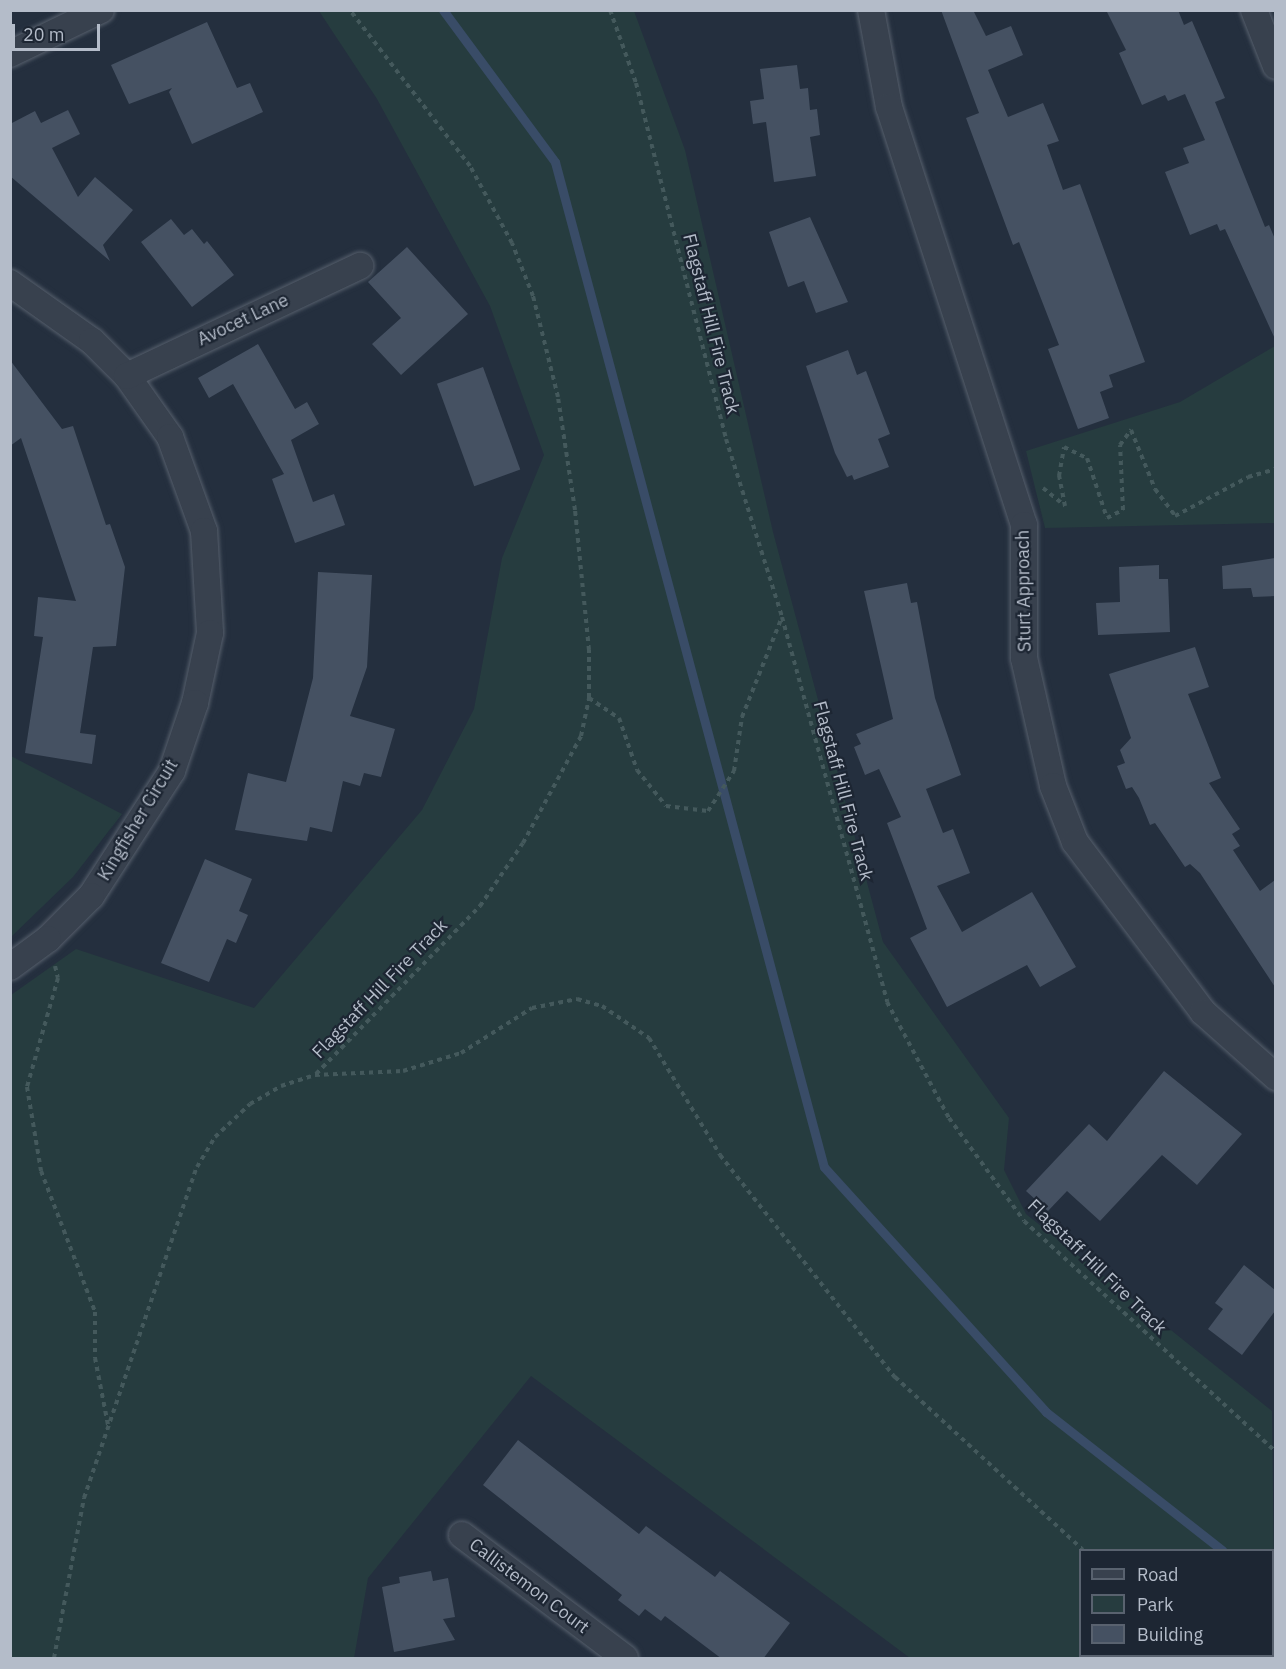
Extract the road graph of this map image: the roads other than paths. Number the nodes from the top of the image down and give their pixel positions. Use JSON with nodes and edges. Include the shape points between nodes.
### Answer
{"nodes":[{"id":1,"x":101,"y":10,"type":"edge"},
{"id":2,"x":871,"y":10,"type":"edge"},
{"id":3,"x":1254,"y":10,"type":"edge"},
{"id":4,"x":10,"y":54,"type":"edge"},
{"id":5,"x":1275,"y":66,"type":"edge"},
{"id":6,"x":360,"y":266,"type":"dead end"},
{"id":7,"x":10,"y":284,"type":"edge"},
{"id":8,"x":127,"y":376,"type":"junction"},
{"id":9,"x":10,"y":967,"type":"edge"},
{"id":10,"x":1275,"y":1077,"type":"edge"},
{"id":11,"x":462,"y":1535,"type":"dead end"},
{"id":12,"x":625,"y":1659,"type":"edge"}],
"edges":[{"from":1,"to":4,"type":"street"},
{"from":2,"to":10,"type":"street","name":"Sturt Approach","via":[[889,106],[1024,525],[1024,658],[1053,786],[1075,843],[1203,1012]]},
{"from":3,"to":5,"type":"street"},
{"from":6,"to":8,"type":"street","name":"Avocet Lane"},
{"from":7,"to":8,"type":"street","name":"Kingfisher Circuit","via":[[92,341]]},
{"from":8,"to":9,"type":"street","name":"Kingfisher Circuit","via":[[170,437],[204,531],[210,633],[195,702],[172,771],[91,896],[48,939]]},
{"from":11,"to":12,"type":"street","name":"Callistemon Court"}]}
